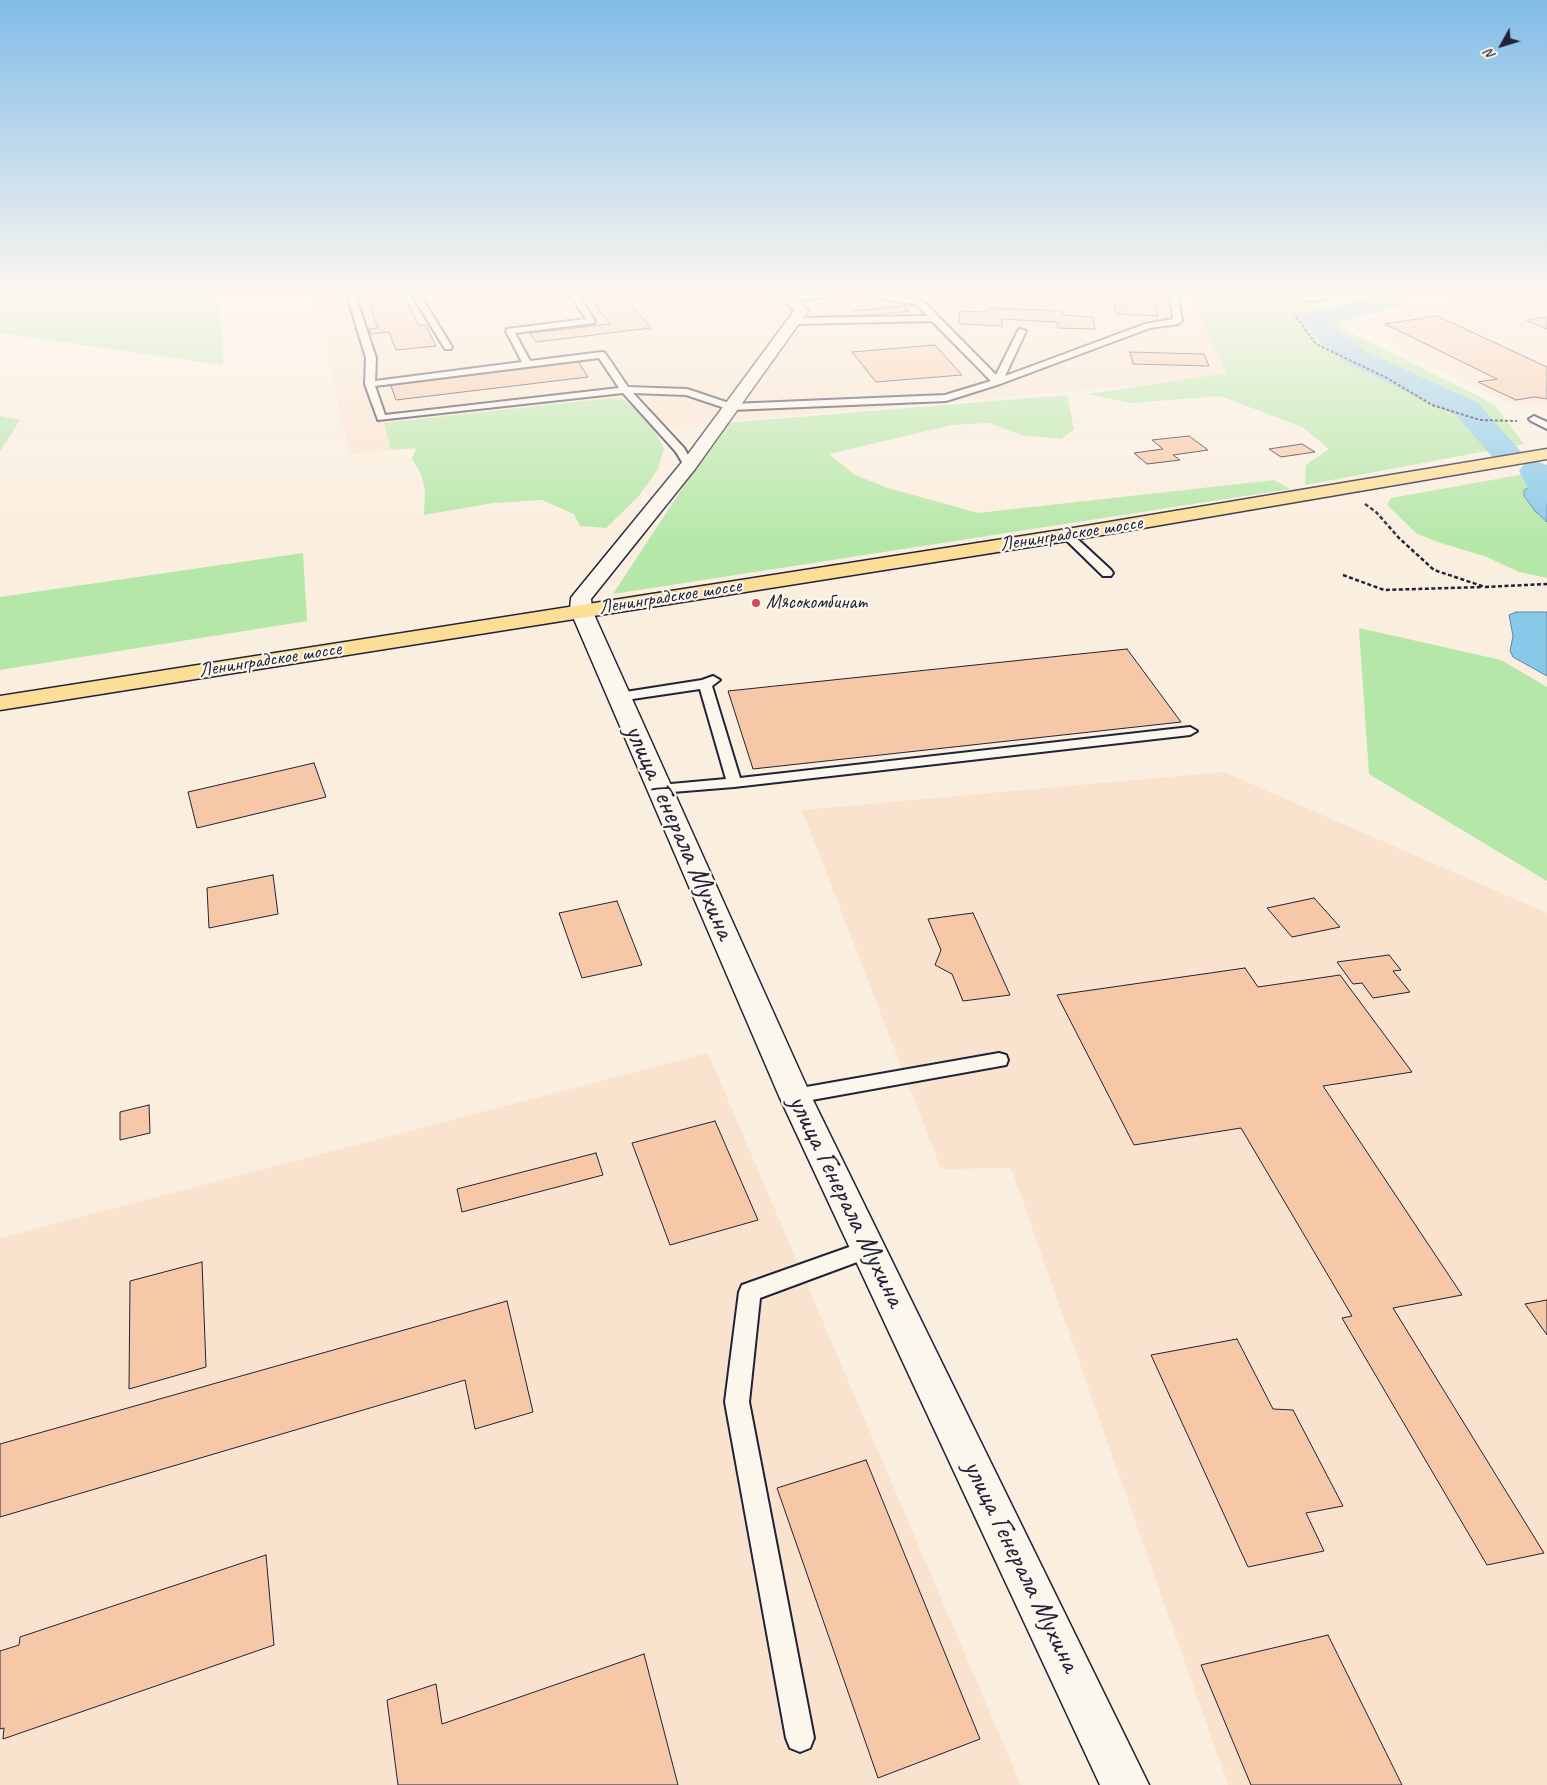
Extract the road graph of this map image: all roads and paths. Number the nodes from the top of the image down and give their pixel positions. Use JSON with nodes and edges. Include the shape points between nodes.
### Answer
{"nodes":[{"id":1,"x":370,"y":378,"type":"edge"},
{"id":2,"x":415,"y":378,"type":"edge"},
{"id":3,"x":617,"y":378,"type":"edge"},
{"id":4,"x":752,"y":378,"type":"edge"},
{"id":5,"x":994,"y":378,"type":"edge"},
{"id":6,"x":1000,"y":378,"type":"edge"},
{"id":7,"x":1008,"y":378,"type":"edge"},
{"id":8,"x":1388,"y":378,"type":"edge"},
{"id":9,"x":998,"y":382,"type":"junction"},
{"id":10,"x":370,"y":384,"type":"junction"},
{"id":11,"x":625,"y":390,"type":"junction"},
{"id":12,"x":731,"y":407,"type":"junction"},
{"id":13,"x":419,"y":414,"type":"junction"},
{"id":14,"x":1534,"y":419,"type":"dead end"},
{"id":15,"x":1513,"y":421,"type":"dead end"},
{"id":16,"x":423,"y":424,"type":"dead end"},
{"id":17,"x":1547,"y":426,"type":"edge"},
{"id":18,"x":1541,"y":455,"type":"edge"},
{"id":19,"x":689,"y":465,"type":"junction"},
{"id":20,"x":1342,"y":489,"type":"junction"},
{"id":21,"x":1068,"y":536,"type":"junction"},
{"id":22,"x":1107,"y":572,"type":"dead end"},
{"id":23,"x":1342,"y":575,"type":"dead end"},
{"id":24,"x":1547,"y":584,"type":"edge"},
{"id":25,"x":1485,"y":587,"type":"junction"},
{"id":26,"x":581,"y":610,"type":"junction"},
{"id":27,"x":619,"y":697,"type":"junction"},
{"id":28,"x":0,"y":703,"type":"edge"},
{"id":29,"x":1190,"y":731,"type":"dead end"},
{"id":30,"x":734,"y":783,"type":"junction"},
{"id":31,"x":660,"y":789,"type":"junction"},
{"id":32,"x":999,"y":1060,"type":"dead end"},
{"id":33,"x":795,"y":1096,"type":"junction"},
{"id":34,"x":869,"y":1249,"type":"junction"},
{"id":35,"x":800,"y":1738,"type":"dead end"},
{"id":36,"x":1125,"y":1785,"type":"edge"}],
"edges":[{"from":1,"to":10,"type":"lane"},
{"from":2,"to":10,"type":"lane"},
{"from":3,"to":11,"type":"lane"},
{"from":4,"to":12,"type":"street"},
{"from":5,"to":9,"type":"lane"},
{"from":6,"to":9,"type":"lane"},
{"from":7,"to":9,"type":"lane"},
{"from":8,"to":15,"type":"path","via":[[1432,405],[1480,420]]},
{"from":9,"to":12,"type":"lane","via":[[946,398]]},
{"from":10,"to":13,"type":"lane","via":[[380,418]]},
{"from":11,"to":12,"type":"lane","via":[[687,392]]},
{"from":11,"to":13,"type":"lane"},
{"from":11,"to":19,"type":"lane","via":[[680,450]]},
{"from":12,"to":19,"type":"street"},
{"from":13,"to":16,"type":"lane"},
{"from":14,"to":17,"type":"lane"},
{"from":18,"to":20,"type":"main road","name":"Ленинградское шоссе"},
{"from":19,"to":26,"type":"street","via":[[582,598]]},
{"from":20,"to":21,"type":"main road","name":"Ленинградское шоссе"},
{"from":20,"to":25,"type":"path","via":[[1376,512],[1434,570]]},
{"from":21,"to":22,"type":"lane"},
{"from":21,"to":26,"type":"main road","name":"Ленинградское шоссе"},
{"from":23,"to":25,"type":"path","via":[[1384,590]]},
{"from":24,"to":25,"type":"path"},
{"from":26,"to":27,"type":"street","name":"улица Генерала Мухина"},
{"from":26,"to":28,"type":"main road","name":"Ленинградское шоссе"},
{"from":27,"to":30,"type":"lane","via":[[709,682]]},
{"from":27,"to":31,"type":"street","name":"улица Генерала Мухина"},
{"from":29,"to":30,"type":"lane"},
{"from":30,"to":31,"type":"lane"},
{"from":31,"to":33,"type":"street","name":"улица Генерала Мухина"},
{"from":32,"to":33,"type":"lane"},
{"from":33,"to":34,"type":"street","name":"улица Генерала Мухина"},
{"from":34,"to":35,"type":"lane","via":[[750,1292],[737,1402]]},
{"from":34,"to":36,"type":"street","name":"улица Генерала Мухина"}]}
